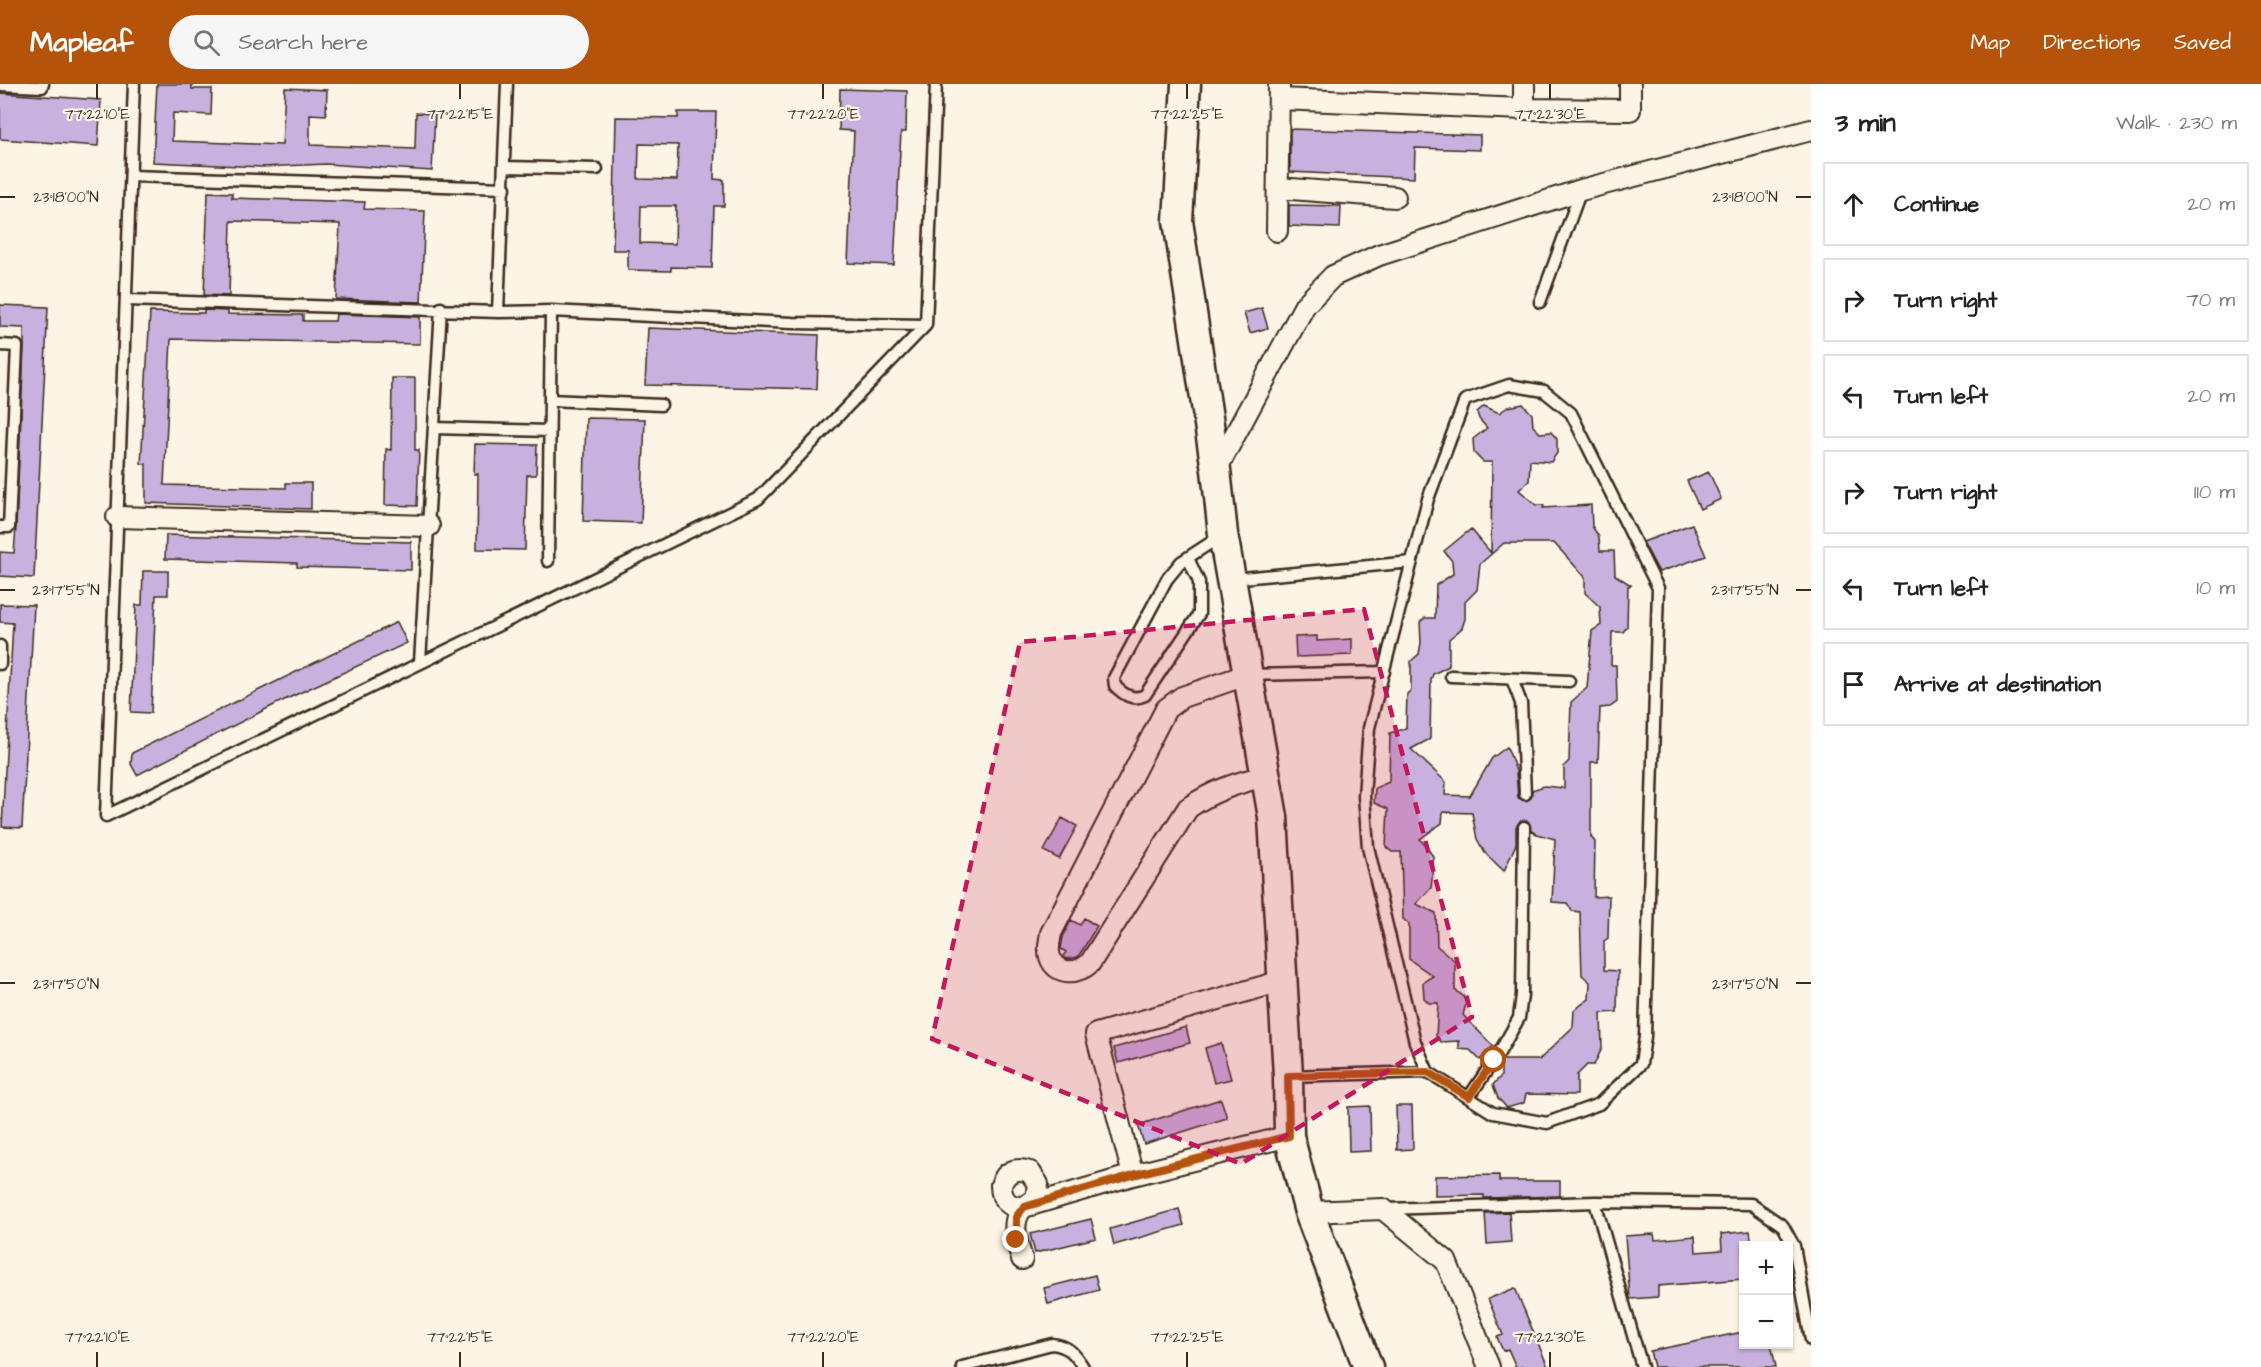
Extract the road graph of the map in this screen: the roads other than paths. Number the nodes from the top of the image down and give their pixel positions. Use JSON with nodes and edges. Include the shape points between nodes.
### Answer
{"nodes":[{"id":1,"x":43,"y":84,"type":"edge"},
{"id":2,"x":134,"y":84,"type":"edge"},
{"id":3,"x":507,"y":84,"type":"edge"},
{"id":4,"x":936,"y":84,"type":"edge"},
{"id":5,"x":1186,"y":84,"type":"edge"},
{"id":6,"x":1524,"y":84,"type":"edge"},
{"id":7,"x":1630,"y":84,"type":"edge"},
{"id":8,"x":0,"y":85,"type":"edge"},
{"id":9,"x":1279,"y":91,"type":"edge"},
{"id":10,"x":1524,"y":108,"type":"junction"},
{"id":11,"x":1811,"y":130,"type":"edge"},
{"id":12,"x":506,"y":167,"type":"junction"},
{"id":13,"x":597,"y":169,"type":"dead end"},
{"id":14,"x":131,"y":176,"type":"junction"},
{"id":15,"x":505,"y":188,"type":"junction"},
{"id":16,"x":1278,"y":188,"type":"junction"},
{"id":17,"x":1581,"y":190,"type":"junction"},
{"id":18,"x":1395,"y":197,"type":"dead end"},
{"id":19,"x":1277,"y":231,"type":"dead end"},
{"id":20,"x":127,"y":300,"type":"junction"},
{"id":21,"x":1540,"y":303,"type":"dead end"},
{"id":22,"x":441,"y":308,"type":"junction"},
{"id":23,"x":551,"y":311,"type":"junction"},
{"id":24,"x":498,"y":312,"type":"junction"},
{"id":25,"x":926,"y":325,"type":"junction"},
{"id":26,"x":0,"y":345,"type":"edge"},
{"id":27,"x":550,"y":400,"type":"junction"},
{"id":28,"x":661,"y":405,"type":"dead end"},
{"id":29,"x":434,"y":429,"type":"junction"},
{"id":30,"x":549,"y":431,"type":"junction"},
{"id":31,"x":1216,"y":470,"type":"junction"},
{"id":32,"x":117,"y":517,"type":"junction"},
{"id":33,"x":429,"y":526,"type":"junction"},
{"id":34,"x":0,"y":527,"type":"edge"},
{"id":35,"x":1223,"y":534,"type":"junction"},
{"id":36,"x":1188,"y":558,"type":"junction"},
{"id":37,"x":548,"y":561,"type":"dead end"},
{"id":38,"x":1412,"y":562,"type":"junction"},
{"id":39,"x":1231,"y":579,"type":"junction"},
{"id":40,"x":0,"y":646,"type":"edge"},
{"id":41,"x":420,"y":662,"type":"junction"},
{"id":42,"x":0,"y":664,"type":"edge"},
{"id":43,"x":1384,"y":672,"type":"junction"},
{"id":44,"x":1246,"y":675,"type":"junction"},
{"id":45,"x":1451,"y":676,"type":"dead end"},
{"id":46,"x":1512,"y":679,"type":"junction"},
{"id":47,"x":1569,"y":681,"type":"dead end"},
{"id":48,"x":1265,"y":776,"type":"junction"},
{"id":49,"x":1525,"y":794,"type":"dead end"},
{"id":50,"x":1524,"y":827,"type":"dead end"},
{"id":51,"x":1282,"y":981,"type":"junction"},
{"id":52,"x":1428,"y":1072,"type":"junction"},
{"id":53,"x":1288,"y":1076,"type":"junction"},
{"id":54,"x":1469,"y":1097,"type":"junction"},
{"id":55,"x":1289,"y":1136,"type":"junction"},
{"id":56,"x":1133,"y":1175,"type":"junction"},
{"id":57,"x":1595,"y":1202,"type":"junction"},
{"id":58,"x":1383,"y":1209,"type":"junction"},
{"id":59,"x":1310,"y":1212,"type":"junction"},
{"id":60,"x":1022,"y":1259,"type":"dead end"},
{"id":61,"x":1811,"y":1340,"type":"edge"},
{"id":62,"x":962,"y":1367,"type":"edge"},
{"id":63,"x":1083,"y":1367,"type":"edge"},
{"id":64,"x":1368,"y":1367,"type":"edge"},
{"id":65,"x":1489,"y":1367,"type":"edge"},
{"id":66,"x":1642,"y":1367,"type":"edge"}],
"edges":[{"from":1,"to":8,"type":"lane"},
{"from":2,"to":14,"type":"lane"},
{"from":3,"to":12,"type":"lane"},
{"from":4,"to":25,"type":"lane"},
{"from":5,"to":31,"type":"street","via":[[1178,221]]},
{"from":6,"to":10,"type":"street"},
{"from":7,"to":10,"type":"street","via":[[1630,110]]},
{"from":9,"to":10,"type":"street"},
{"from":9,"to":16,"type":"street"},
{"from":11,"to":17,"type":"street"},
{"from":12,"to":13,"type":"lane"},
{"from":12,"to":15,"type":"lane"},
{"from":14,"to":15,"type":"lane"},
{"from":14,"to":20,"type":"lane"},
{"from":15,"to":24,"type":"lane"},
{"from":16,"to":18,"type":"street"},
{"from":16,"to":19,"type":"street"},
{"from":17,"to":21,"type":"lane"},
{"from":17,"to":31,"type":"street","via":[[1378,255],[1333,276],[1305,305]]},
{"from":20,"to":22,"type":"lane"},
{"from":20,"to":32,"type":"lane"},
{"from":22,"to":24,"type":"lane"},
{"from":22,"to":29,"type":"lane"},
{"from":23,"to":24,"type":"lane"},
{"from":23,"to":25,"type":"lane","via":[[792,323]]},
{"from":23,"to":27,"type":"lane"},
{"from":25,"to":41,"type":"lane","via":[[758,499]]},
{"from":26,"to":34,"type":"lane","via":[[17,346],[9,527]]},
{"from":27,"to":28,"type":"lane"},
{"from":27,"to":30,"type":"lane"},
{"from":29,"to":30,"type":"lane"},
{"from":29,"to":33,"type":"lane"},
{"from":30,"to":37,"type":"lane"},
{"from":31,"to":35,"type":"street"},
{"from":32,"to":33,"type":"street"},
{"from":32,"to":41,"type":"lane","via":[[106,816]]},
{"from":33,"to":41,"type":"lane"},
{"from":35,"to":36,"type":"lane"},
{"from":35,"to":39,"type":"street"},
{"from":36,"to":36,"type":"lane","via":[[1167,579],[1114,678],[1115,686],[1129,697],[1138,699],[1145,695],[1199,614],[1199,582]]},
{"from":38,"to":39,"type":"lane"},
{"from":38,"to":43,"type":"lane"},
{"from":38,"to":54,"type":"lane","via":[[1428,499],[1465,400],[1509,386],[1544,391],[1571,413],[1658,588],[1645,1037],[1641,1064],[1599,1104],[1547,1123],[1493,1113]]},
{"from":39,"to":44,"type":"street"},
{"from":40,"to":42,"type":"lane"},
{"from":43,"to":44,"type":"lane"},
{"from":43,"to":52,"type":"lane","via":[[1369,728],[1364,796],[1368,847],[1415,1042]]},
{"from":44,"to":48,"type":"street"},
{"from":44,"to":48,"type":"street","via":[[1182,697],[1166,709],[1051,933],[1050,959],[1058,968],[1070,972],[1090,963],[1188,808],[1229,785]]},
{"from":45,"to":46,"type":"lane"},
{"from":46,"to":47,"type":"lane"},
{"from":46,"to":49,"type":"lane","via":[[1521,704]]},
{"from":48,"to":51,"type":"street","via":[[1273,817]]},
{"from":50,"to":54,"type":"lane","via":[[1519,1018]]},
{"from":51,"to":53,"type":"street"},
{"from":51,"to":56,"type":"street","via":[[1096,1034]]},
{"from":52,"to":53,"type":"lane"},
{"from":52,"to":54,"type":"lane"},
{"from":53,"to":55,"type":"street"},
{"from":55,"to":56,"type":"street"},
{"from":55,"to":59,"type":"street"},
{"from":56,"to":60,"type":"street","via":[[1024,1207],[1015,1223]]},
{"from":57,"to":58,"type":"lane"},
{"from":57,"to":61,"type":"lane","via":[[1751,1204],[1783,1226],[1794,1246]]},
{"from":57,"to":66,"type":"lane"},
{"from":58,"to":59,"type":"street"},
{"from":58,"to":65,"type":"street","via":[[1446,1261]]},
{"from":59,"to":64,"type":"street"},
{"from":62,"to":63,"type":"lane","via":[[1052,1344],[1069,1349]]}]}
